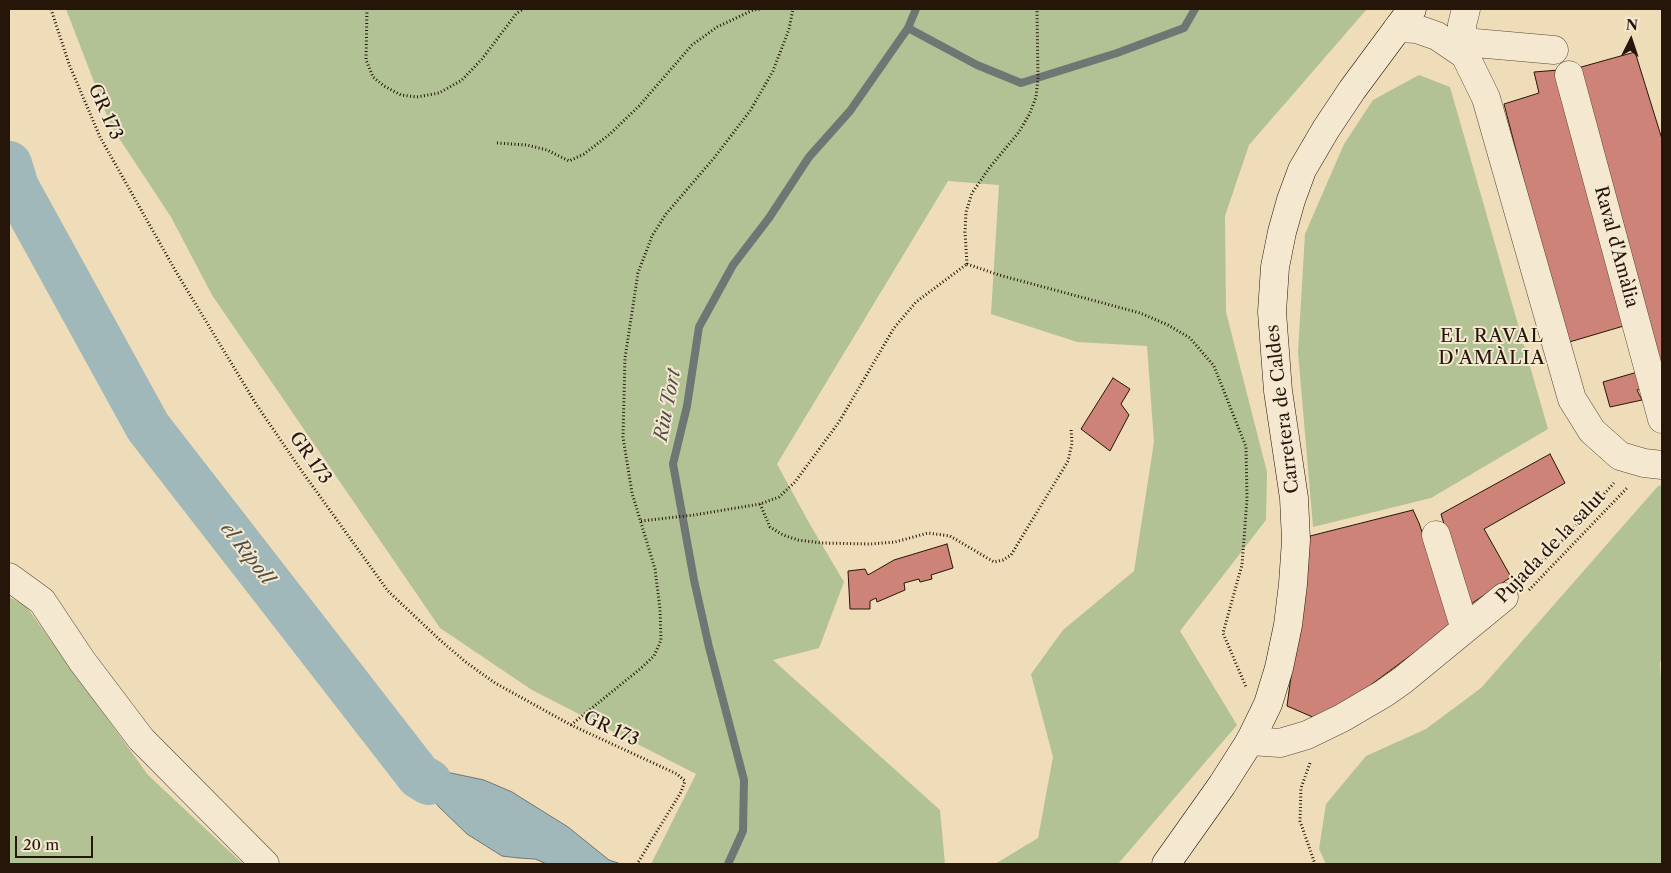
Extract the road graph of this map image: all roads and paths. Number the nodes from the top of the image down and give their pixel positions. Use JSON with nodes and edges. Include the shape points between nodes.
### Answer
{"nodes":[{"id":1,"x":51,"y":9,"type":"edge"},
{"id":2,"x":367,"y":9,"type":"edge"},
{"id":3,"x":523,"y":9,"type":"edge"},
{"id":4,"x":761,"y":9,"type":"edge"},
{"id":5,"x":793,"y":9,"type":"edge"},
{"id":6,"x":1037,"y":9,"type":"edge"},
{"id":7,"x":1466,"y":9,"type":"edge"},
{"id":8,"x":1405,"y":19,"type":"edge"},
{"id":9,"x":1464,"y":48,"type":"junction"},
{"id":10,"x":1554,"y":50,"type":"dead end"},
{"id":11,"x":1569,"y":75,"type":"dead end"},
{"id":12,"x":497,"y":143,"type":"dead end"},
{"id":13,"x":967,"y":264,"type":"junction"},
{"id":14,"x":1662,"y":420,"type":"edge"},
{"id":15,"x":1072,"y":428,"type":"dead end"},
{"id":16,"x":1634,"y":460,"type":"junction"},
{"id":17,"x":1662,"y":465,"type":"edge"},
{"id":18,"x":760,"y":504,"type":"junction"},
{"id":19,"x":640,"y":521,"type":"junction"},
{"id":20,"x":1436,"y":535,"type":"dead end"},
{"id":21,"x":9,"y":576,"type":"edge"},
{"id":22,"x":1504,"y":598,"type":"joint"},
{"id":23,"x":1465,"y":629,"type":"junction"},
{"id":24,"x":1268,"y":704,"type":"junction"},
{"id":25,"x":571,"y":726,"type":"junction"},
{"id":26,"x":1250,"y":741,"type":"junction"},
{"id":27,"x":1308,"y":757,"type":"dead end"},
{"id":28,"x":1174,"y":854,"type":"edge"},
{"id":29,"x":265,"y":864,"type":"edge"},
{"id":30,"x":637,"y":864,"type":"edge"},
{"id":31,"x":1315,"y":864,"type":"edge"}],
"edges":[{"from":1,"to":25,"type":"path","name":"GR 173","via":[[69,64],[100,137],[175,270],[256,404],[388,591],[466,663]]},
{"from":2,"to":3,"type":"path","via":[[366,60],[373,77],[401,95],[417,97],[439,92],[462,80]]},
{"from":4,"to":12,"type":"path","via":[[717,27],[692,45],[639,106],[584,154],[569,161],[548,150]]},
{"from":5,"to":19,"type":"path","via":[[773,71],[755,103],[666,214],[652,236],[638,273],[625,358],[623,437]]},
{"from":6,"to":13,"type":"path","via":[[1036,97],[1019,132],[972,193],[966,212]]},
{"from":7,"to":9,"type":"street","via":[[1462,25]]},
{"from":8,"to":9,"type":"street","name":"Carretera de Caldes","via":[[1417,28]]},
{"from":8,"to":24,"type":"street","name":"Carretera de Caldes","via":[[1313,149],[1302,170],[1282,232],[1272,312],[1296,540],[1288,625]]},
{"from":9,"to":10,"type":"street"},
{"from":9,"to":16,"type":"street","name":"Carretera de Caldes","via":[[1486,98],[1572,399],[1592,432],[1620,456]]},
{"from":11,"to":14,"type":"street","name":"Raval d'Amàlia"},
{"from":13,"to":18,"type":"path","via":[[916,302],[894,328],[838,422],[800,477],[779,497]]},
{"from":13,"to":24,"type":"path","via":[[1140,313],[1190,338],[1214,366],[1246,447],[1247,499],[1242,565],[1224,633],[1245,686]]},
{"from":15,"to":18,"type":"path","via":[[1068,461],[1011,555],[1003,560],[994,562],[950,536],[928,533],[871,544],[798,540],[770,527]]},
{"from":16,"to":17,"type":"street","name":"Carretera de Caldes"},
{"from":16,"to":22,"type":"path","name":"Pujada de la salut","via":[[1553,551]]},
{"from":18,"to":19,"type":"path"},
{"from":19,"to":25,"type":"path","via":[[654,569],[661,640],[654,656],[640,670]]},
{"from":20,"to":23,"type":"street"},
{"from":21,"to":29,"type":"street","via":[[42,601],[141,739]]},
{"from":22,"to":23,"type":"street","name":"Pujada de la salut"},
{"from":23,"to":26,"type":"street","name":"Pujada de la salut","via":[[1387,691],[1342,718],[1280,743]]},
{"from":24,"to":26,"type":"street","name":"Carretera de Caldes"},
{"from":25,"to":30,"type":"path","name":"GR 173","via":[[677,774],[685,781]]},
{"from":26,"to":28,"type":"street","name":"Carretera de Caldes"},
{"from":27,"to":31,"type":"path","via":[[1310,764],[1301,788],[1300,822]]}]}
